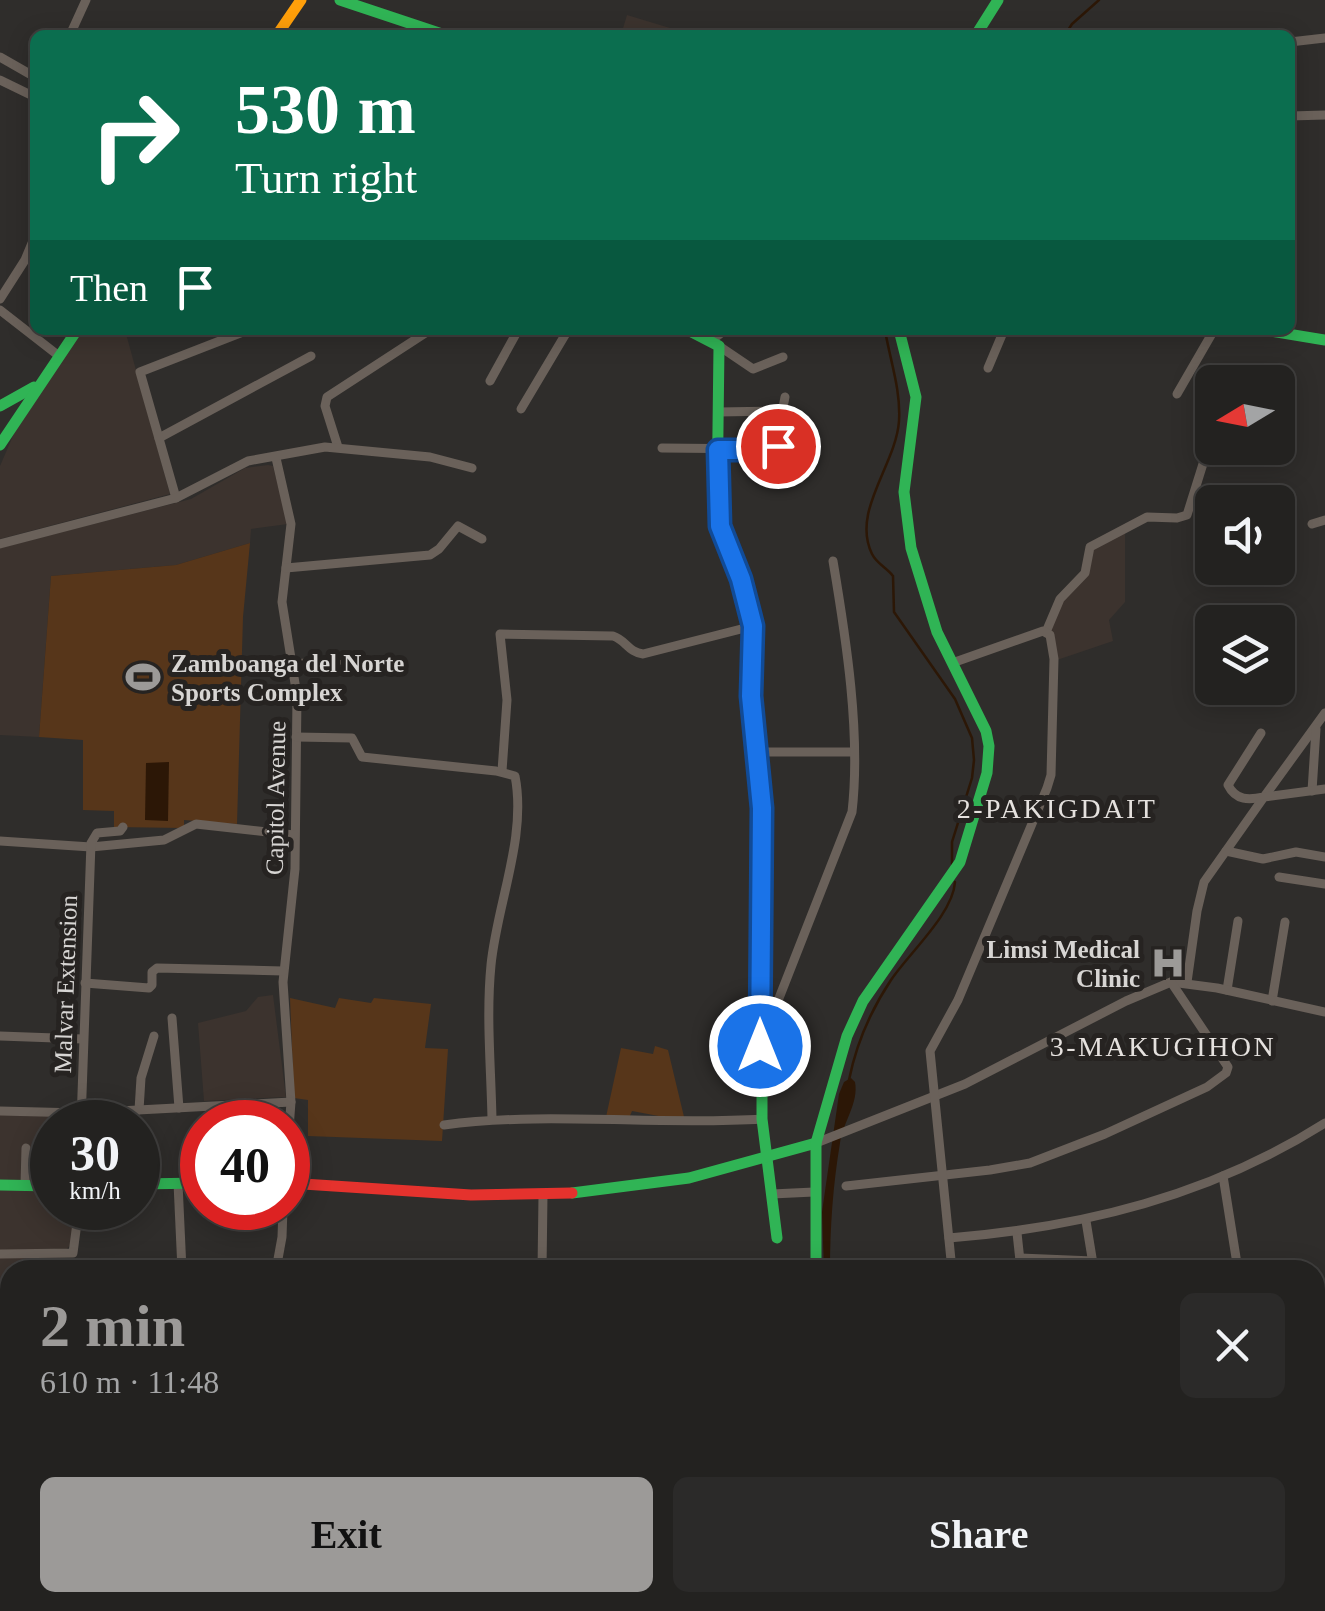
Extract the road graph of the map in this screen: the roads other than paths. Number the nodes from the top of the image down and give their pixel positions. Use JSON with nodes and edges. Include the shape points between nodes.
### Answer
{"nodes":[{"id":1,"x":86,"y":0,"type":"edge"},
{"id":2,"x":301,"y":0,"type":"edge"},
{"id":3,"x":340,"y":0,"type":"edge"},
{"id":4,"x":998,"y":0,"type":"edge"},
{"id":5,"x":72,"y":30,"type":"edge"},
{"id":6,"x":280,"y":30,"type":"edge"},
{"id":7,"x":430,"y":30,"type":"edge"},
{"id":8,"x":979,"y":30,"type":"edge"},
{"id":9,"x":1325,"y":38,"type":"edge"},
{"id":10,"x":1295,"y":41,"type":"edge"},
{"id":11,"x":0,"y":58,"type":"edge"},
{"id":12,"x":30,"y":75,"type":"edge"},
{"id":13,"x":0,"y":80,"type":"edge"},
{"id":14,"x":30,"y":95,"type":"edge"},
{"id":15,"x":1325,"y":115,"type":"edge"},
{"id":16,"x":1295,"y":116,"type":"edge"},
{"id":17,"x":30,"y":248,"type":"edge"},
{"id":18,"x":0,"y":298,"type":"edge"},
{"id":19,"x":0,"y":310,"type":"edge"},
{"id":20,"x":30,"y":334,"type":"edge"},
{"id":21,"x":32,"y":335,"type":"edge"},
{"id":22,"x":73,"y":335,"type":"edge"},
{"id":23,"x":235,"y":335,"type":"edge"},
{"id":24,"x":422,"y":335,"type":"edge"},
{"id":25,"x":515,"y":335,"type":"edge"},
{"id":26,"x":565,"y":335,"type":"edge"},
{"id":27,"x":698,"y":335,"type":"edge"},
{"id":28,"x":721,"y":335,"type":"edge"},
{"id":29,"x":900,"y":335,"type":"edge"},
{"id":30,"x":1002,"y":335,"type":"edge"},
{"id":31,"x":1211,"y":335,"type":"edge"},
{"id":32,"x":1294,"y":335,"type":"edge"},
{"id":33,"x":1325,"y":340,"type":"edge"},
{"id":34,"x":715,"y":343,"type":"junction"},
{"id":35,"x":58,"y":356,"type":"junction"},
{"id":36,"x":310,"y":356,"type":"dead end"},
{"id":37,"x":783,"y":358,"type":"dead end"},
{"id":38,"x":988,"y":368,"type":"dead end"},
{"id":39,"x":490,"y":381,"type":"dead end"},
{"id":40,"x":38,"y":384,"type":"junction"},
{"id":41,"x":1178,"y":394,"type":"dead end"},
{"id":42,"x":784,"y":397,"type":"dead end"},
{"id":43,"x":2,"y":405,"type":"edge"},
{"id":44,"x":522,"y":408,"type":"dead end"},
{"id":45,"x":784,"y":411,"type":"junction"},
{"id":46,"x":718,"y":412,"type":"junction"},
{"id":47,"x":16,"y":419,"type":"junction"},
{"id":48,"x":159,"y":438,"type":"junction"},
{"id":49,"x":0,"y":445,"type":"edge"},
{"id":50,"x":338,"y":447,"type":"junction"},
{"id":51,"x":662,"y":448,"type":"dead end"},
{"id":52,"x":718,"y":450,"type":"junction"},
{"id":53,"x":276,"y":458,"type":"junction"},
{"id":54,"x":1203,"y":465,"type":"edge"},
{"id":55,"x":472,"y":468,"type":"dead end"},
{"id":56,"x":176,"y":498,"type":"junction"},
{"id":57,"x":1325,"y":520,"type":"edge"},
{"id":58,"x":1325,"y":530,"type":"edge"},
{"id":59,"x":482,"y":540,"type":"dead end"},
{"id":60,"x":0,"y":544,"type":"edge"},
{"id":61,"x":833,"y":560,"type":"dead end"},
{"id":62,"x":286,"y":568,"type":"junction"},
{"id":63,"x":753,"y":626,"type":"junction"},
{"id":64,"x":1046,"y":632,"type":"junction"},
{"id":65,"x":341,"y":660,"type":"dead end"},
{"id":66,"x":955,"y":662,"type":"junction"},
{"id":67,"x":294,"y":664,"type":"junction"},
{"id":68,"x":1325,"y":712,"type":"edge"},
{"id":69,"x":1316,"y":724,"type":"junction"},
{"id":70,"x":1261,"y":733,"type":"dead end"},
{"id":71,"x":296,"y":737,"type":"junction"},
{"id":72,"x":758,"y":752,"type":"junction"},
{"id":73,"x":852,"y":752,"type":"junction"},
{"id":74,"x":502,"y":772,"type":"junction"},
{"id":75,"x":1325,"y":789,"type":"edge"},
{"id":76,"x":1312,"y":790,"type":"junction"},
{"id":77,"x":1264,"y":797,"type":"junction"},
{"id":78,"x":123,"y":827,"type":"dead end"},
{"id":79,"x":294,"y":835,"type":"junction"},
{"id":80,"x":0,"y":841,"type":"edge"},
{"id":81,"x":90,"y":847,"type":"junction"},
{"id":82,"x":1226,"y":852,"type":"junction"},
{"id":83,"x":1325,"y":857,"type":"edge"},
{"id":84,"x":1280,"y":877,"type":"dead end"},
{"id":85,"x":1325,"y":884,"type":"edge"},
{"id":86,"x":1238,"y":921,"type":"dead end"},
{"id":87,"x":1285,"y":922,"type":"dead end"},
{"id":88,"x":283,"y":972,"type":"junction"},
{"id":89,"x":1170,"y":982,"type":"junction"},
{"id":90,"x":1187,"y":982,"type":"junction"},
{"id":91,"x":84,"y":983,"type":"junction"},
{"id":92,"x":1227,"y":990,"type":"junction"},
{"id":93,"x":1272,"y":1001,"type":"junction"},
{"id":94,"x":1325,"y":1012,"type":"edge"},
{"id":95,"x":172,"y":1018,"type":"dead end"},
{"id":96,"x":0,"y":1036,"type":"edge"},
{"id":97,"x":154,"y":1036,"type":"dead end"},
{"id":98,"x":83,"y":1039,"type":"junction"},
{"id":99,"x":760,"y":1046,"type":"junction"},
{"id":100,"x":933,"y":1098,"type":"junction"},
{"id":101,"x":81,"y":1100,"type":"edge"},
{"id":102,"x":140,"y":1100,"type":"edge"},
{"id":103,"x":291,"y":1100,"type":"edge"},
{"id":104,"x":179,"y":1108,"type":"joint"},
{"id":105,"x":160,"y":1109,"type":"edge"},
{"id":106,"x":0,"y":1111,"type":"edge"},
{"id":107,"x":30,"y":1114,"type":"edge"},
{"id":108,"x":492,"y":1118,"type":"junction"},
{"id":109,"x":762,"y":1119,"type":"junction"},
{"id":110,"x":1325,"y":1123,"type":"edge"},
{"id":111,"x":444,"y":1125,"type":"dead end"},
{"id":112,"x":817,"y":1143,"type":"junction"},
{"id":113,"x":26,"y":1148,"type":"dead end"},
{"id":114,"x":768,"y":1161,"type":"junction"},
{"id":115,"x":943,"y":1175,"type":"junction"},
{"id":116,"x":1223,"y":1176,"type":"junction"},
{"id":117,"x":160,"y":1184,"type":"edge"},
{"id":118,"x":178,"y":1184,"type":"joint"},
{"id":119,"x":310,"y":1184,"type":"edge"},
{"id":120,"x":0,"y":1185,"type":"edge"},
{"id":121,"x":25,"y":1185,"type":"junction"},
{"id":122,"x":30,"y":1185,"type":"edge"},
{"id":123,"x":846,"y":1186,"type":"dead end"},
{"id":124,"x":814,"y":1192,"type":"junction"},
{"id":125,"x":772,"y":1194,"type":"junction"},
{"id":126,"x":543,"y":1195,"type":"junction"},
{"id":127,"x":1086,"y":1221,"type":"junction"},
{"id":128,"x":76,"y":1230,"type":"edge"},
{"id":129,"x":282,"y":1230,"type":"edge"},
{"id":130,"x":1017,"y":1232,"type":"junction"},
{"id":131,"x":777,"y":1238,"type":"dead end"},
{"id":132,"x":949,"y":1238,"type":"junction"},
{"id":133,"x":0,"y":1254,"type":"edge"},
{"id":134,"x":45,"y":1254,"type":"junction"},
{"id":135,"x":1020,"y":1258,"type":"joint"},
{"id":136,"x":45,"y":1260,"type":"edge"},
{"id":137,"x":182,"y":1260,"type":"edge"},
{"id":138,"x":278,"y":1260,"type":"edge"},
{"id":139,"x":542,"y":1260,"type":"edge"},
{"id":140,"x":816,"y":1260,"type":"edge"},
{"id":141,"x":951,"y":1260,"type":"edge"},
{"id":142,"x":1038,"y":1260,"type":"edge"},
{"id":143,"x":1093,"y":1260,"type":"edge"},
{"id":144,"x":1236,"y":1260,"type":"edge"}],
"edges":[{"from":1,"to":5,"type":"street"},
{"from":2,"to":6,"type":"main road"},
{"from":3,"to":7,"type":"main road"},
{"from":4,"to":8,"type":"main road"},
{"from":9,"to":10,"type":"street"},
{"from":11,"to":12,"type":"street"},
{"from":13,"to":14,"type":"street"},
{"from":15,"to":16,"type":"street"},
{"from":17,"to":18,"type":"street"},
{"from":19,"to":20,"type":"street"},
{"from":21,"to":35,"type":"street"},
{"from":22,"to":35,"type":"main road"},
{"from":23,"to":48,"type":"street","via":[[140,372]]},
{"from":24,"to":50,"type":"street","via":[[327,397]]},
{"from":25,"to":39,"type":"street"},
{"from":26,"to":44,"type":"street"},
{"from":27,"to":34,"type":"main road"},
{"from":28,"to":34,"type":"street"},
{"from":29,"to":66,"type":"main road","via":[[916,397],[904,492],[911,548],[927,607]]},
{"from":30,"to":38,"type":"street"},
{"from":31,"to":41,"type":"street"},
{"from":32,"to":33,"type":"main road"},
{"from":34,"to":37,"type":"street","via":[[753,369]]},
{"from":34,"to":46,"type":"main road"},
{"from":35,"to":40,"type":"main road"},
{"from":36,"to":48,"type":"street"},
{"from":40,"to":43,"type":"main road"},
{"from":40,"to":47,"type":"main road"},
{"from":42,"to":45,"type":"street"},
{"from":43,"to":47,"type":"main road"},
{"from":45,"to":46,"type":"street"},
{"from":45,"to":52,"type":"street","via":[[775,450]]},
{"from":46,"to":52,"type":"main road"},
{"from":47,"to":49,"type":"main road"},
{"from":48,"to":56,"type":"street"},
{"from":50,"to":53,"type":"street"},
{"from":50,"to":55,"type":"street"},
{"from":51,"to":52,"type":"street"},
{"from":52,"to":63,"type":"main road","via":[[720,526]]},
{"from":53,"to":56,"type":"street","via":[[238,465]]},
{"from":53,"to":62,"type":"street","name":"Capitol Avenue","via":[[291,524]]},
{"from":54,"to":64,"type":"street","via":[[1187,515],[1148,517],[1090,547],[1086,573],[1060,599]]},
{"from":56,"to":60,"type":"street"},
{"from":57,"to":58,"type":"street","via":[[1312,524]]},
{"from":59,"to":62,"type":"street","via":[[458,526],[430,554]]},
{"from":61,"to":73,"type":"street","via":[[849,666]]},
{"from":62,"to":67,"type":"street","name":"Capitol Avenue","via":[[282,602]]},
{"from":63,"to":72,"type":"main road"},
{"from":63,"to":74,"type":"street","via":[[643,654],[613,636],[500,634],[506,700]]},
{"from":64,"to":66,"type":"street"},
{"from":64,"to":100,"type":"street","via":[[1054,659],[1051,775],[958,1000],[932,1044]]},
{"from":65,"to":67,"type":"street"},
{"from":66,"to":112,"type":"main road","via":[[989,746],[977,814],[951,877],[854,1018]]},
{"from":67,"to":71,"type":"street","name":"Capitol Avenue"},
{"from":68,"to":69,"type":"street"},
{"from":69,"to":76,"type":"street"},
{"from":69,"to":77,"type":"street"},
{"from":70,"to":77,"type":"street","via":[[1228,786],[1246,800]]},
{"from":71,"to":74,"type":"street","via":[[352,738],[362,756]]},
{"from":71,"to":79,"type":"street","name":"Capitol Avenue"},
{"from":72,"to":73,"type":"street"},
{"from":72,"to":99,"type":"main road"},
{"from":73,"to":99,"type":"street","via":[[855,787],[846,834]]},
{"from":74,"to":108,"type":"street","via":[[515,776],[518,796],[490,976]]},
{"from":75,"to":76,"type":"street"},
{"from":76,"to":77,"type":"street"},
{"from":77,"to":82,"type":"street"},
{"from":78,"to":81,"type":"street","via":[[95,834]]},
{"from":79,"to":81,"type":"street","via":[[196,824],[164,840]]},
{"from":79,"to":88,"type":"street","name":"Capitol Avenue"},
{"from":80,"to":81,"type":"street"},
{"from":81,"to":91,"type":"street","name":"Malvar Extension"},
{"from":82,"to":83,"type":"street","via":[[1263,859],[1296,852]]},
{"from":82,"to":90,"type":"street","via":[[1200,893]]},
{"from":84,"to":85,"type":"street"},
{"from":86,"to":92,"type":"street"},
{"from":87,"to":93,"type":"street"},
{"from":88,"to":91,"type":"street","via":[[157,968],[148,988]]},
{"from":88,"to":103,"type":"street","name":"Capitol Avenue"},
{"from":89,"to":90,"type":"street"},
{"from":89,"to":100,"type":"street"},
{"from":89,"to":115,"type":"street","via":[[1226,1073],[1042,1159]]},
{"from":90,"to":92,"type":"street"},
{"from":91,"to":98,"type":"street","name":"Malvar Extension"},
{"from":92,"to":93,"type":"street"},
{"from":93,"to":94,"type":"street"},
{"from":95,"to":104,"type":"street"},
{"from":96,"to":98,"type":"street"},
{"from":97,"to":102,"type":"street"},
{"from":98,"to":101,"type":"street","name":"Malvar Extension"},
{"from":99,"to":109,"type":"main road"},
{"from":100,"to":112,"type":"street"},
{"from":100,"to":115,"type":"street"},
{"from":104,"to":105,"type":"street"},
{"from":106,"to":107,"type":"street"},
{"from":108,"to":109,"type":"street"},
{"from":108,"to":111,"type":"street"},
{"from":109,"to":114,"type":"main road"},
{"from":110,"to":116,"type":"street"},
{"from":112,"to":114,"type":"main road"},
{"from":112,"to":124,"type":"main road"},
{"from":113,"to":121,"type":"street"},
{"from":114,"to":125,"type":"main road"},
{"from":114,"to":126,"type":"main road","via":[[654,1185]]},
{"from":115,"to":123,"type":"street"},
{"from":115,"to":132,"type":"street"},
{"from":116,"to":127,"type":"street"},
{"from":116,"to":144,"type":"street"},
{"from":117,"to":118,"type":"main road"},
{"from":118,"to":137,"type":"street"},
{"from":119,"to":126,"type":"main road"},
{"from":120,"to":121,"type":"main road"},
{"from":121,"to":122,"type":"main road"},
{"from":124,"to":125,"type":"street"},
{"from":124,"to":140,"type":"main road"},
{"from":125,"to":131,"type":"main road"},
{"from":126,"to":139,"type":"street"},
{"from":127,"to":130,"type":"street"},
{"from":127,"to":143,"type":"street"},
{"from":128,"to":134,"type":"street","via":[[73,1253]]},
{"from":129,"to":138,"type":"street"},
{"from":130,"to":132,"type":"street"},
{"from":130,"to":135,"type":"street"},
{"from":132,"to":141,"type":"street"},
{"from":133,"to":134,"type":"street"},
{"from":134,"to":136,"type":"street"},
{"from":135,"to":142,"type":"street"}]}
